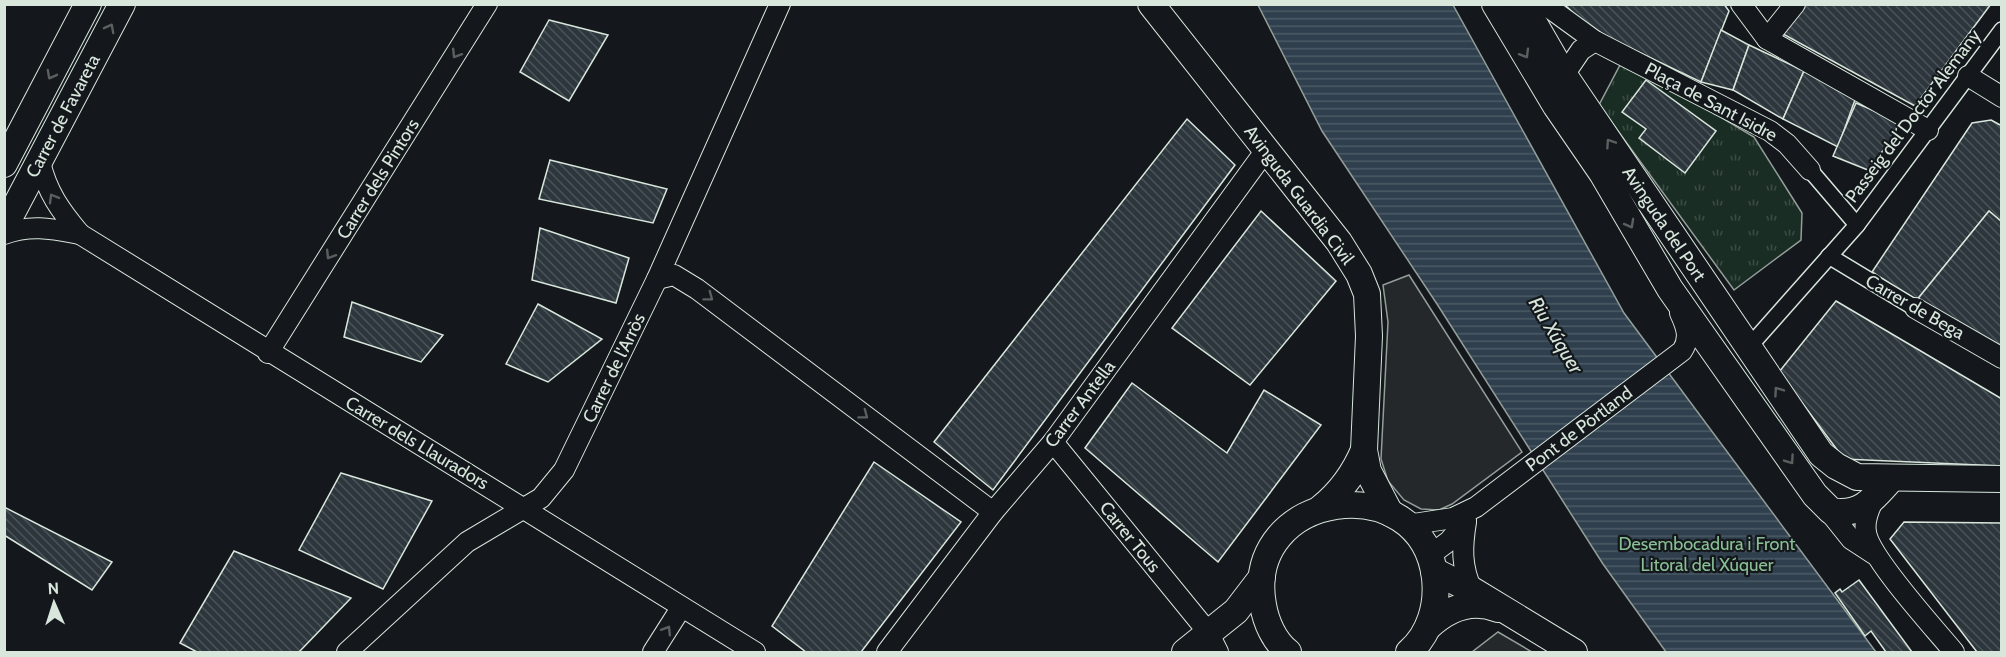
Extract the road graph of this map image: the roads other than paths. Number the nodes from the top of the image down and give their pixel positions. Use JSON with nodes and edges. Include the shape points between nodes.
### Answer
{"nodes":[{"id":1,"x":88,"y":4,"type":"edge"},
{"id":2,"x":122,"y":4,"type":"edge"},
{"id":3,"x":487,"y":4,"type":"edge"},
{"id":4,"x":780,"y":4,"type":"edge"},
{"id":5,"x":1151,"y":4,"type":"edge"},
{"id":6,"x":1495,"y":4,"type":"edge"},
{"id":7,"x":1523,"y":4,"type":"edge"},
{"id":8,"x":1544,"y":4,"type":"edge"},
{"id":9,"x":1741,"y":4,"type":"edge"},
{"id":10,"x":1795,"y":4,"type":"edge"},
{"id":11,"x":2001,"y":30,"type":"edge"},
{"id":12,"x":1767,"y":39,"type":"junction"},
{"id":13,"x":1595,"y":41,"type":"junction"},
{"id":14,"x":1564,"y":75,"type":"junction"},
{"id":15,"x":1968,"y":76,"type":"junction"},
{"id":16,"x":2001,"y":97,"type":"edge"},
{"id":17,"x":1928,"y":130,"type":"junction"},
{"id":18,"x":1266,"y":150,"type":"junction"},
{"id":19,"x":8,"y":151,"type":"edge"},
{"id":20,"x":40,"y":162,"type":"junction"},
{"id":21,"x":1810,"y":170,"type":"joint"},
{"id":22,"x":1857,"y":225,"type":"junction"},
{"id":23,"x":4,"y":228,"type":"edge"},
{"id":24,"x":4,"y":234,"type":"edge"},
{"id":25,"x":80,"y":234,"type":"junction"},
{"id":26,"x":1829,"y":256,"type":"junction"},
{"id":27,"x":657,"y":279,"type":"junction"},
{"id":28,"x":1670,"y":289,"type":"junction"},
{"id":29,"x":1915,"y":308,"type":"joint"},
{"id":30,"x":1748,"y":348,"type":"junction"},
{"id":31,"x":1682,"y":351,"type":"junction"},
{"id":32,"x":268,"y":353,"type":"junction"},
{"id":33,"x":2001,"y":358,"type":"edge"},
{"id":34,"x":1732,"y":377,"type":"junction"},
{"id":35,"x":1053,"y":442,"type":"junction"},
{"id":36,"x":1364,"y":450,"type":"junction"},
{"id":37,"x":1892,"y":478,"type":"junction"},
{"id":38,"x":2001,"y":479,"type":"edge"},
{"id":39,"x":1873,"y":501,"type":"junction"},
{"id":40,"x":1822,"y":504,"type":"junction"},
{"id":41,"x":524,"y":508,"type":"junction"},
{"id":42,"x":1321,"y":508,"type":"junction"},
{"id":43,"x":993,"y":512,"type":"junction"},
{"id":44,"x":1471,"y":514,"type":"junction"},
{"id":45,"x":1398,"y":519,"type":"junction"},
{"id":46,"x":1878,"y":557,"type":"junction"},
{"id":47,"x":1431,"y":564,"type":"junction"},
{"id":48,"x":1262,"y":578,"type":"junction"},
{"id":49,"x":1472,"y":590,"type":"junction"},
{"id":50,"x":681,"y":608,"type":"junction"},
{"id":51,"x":1510,"y":614,"type":"junction"},
{"id":52,"x":1428,"y":627,"type":"junction"},
{"id":53,"x":1213,"y":642,"type":"edge"},
{"id":54,"x":347,"y":652,"type":"edge"},
{"id":55,"x":653,"y":652,"type":"edge"},
{"id":56,"x":755,"y":652,"type":"edge"},
{"id":57,"x":887,"y":652,"type":"edge"},
{"id":58,"x":1185,"y":652,"type":"edge"},
{"id":59,"x":1288,"y":652,"type":"edge"},
{"id":60,"x":1409,"y":652,"type":"edge"},
{"id":61,"x":1574,"y":652,"type":"edge"},
{"id":62,"x":1954,"y":652,"type":"edge"}],
"edges":[{"from":1,"to":19,"type":"street","name":"Carrer de Favareta","one_way":true},
{"from":20,"to":2,"type":"street","name":"Carrer de Favareta","one_way":true},
{"from":3,"to":32,"type":"street","name":"Carrer dels Pintors","one_way":true},
{"from":4,"to":27,"type":"street","name":"Carrer de l'Arròs"},
{"from":5,"to":18,"type":"street","name":"Avinguda Guardia Civil"},
{"from":6,"to":28,"type":"street","name":"Avinguda del Port","one_way":true,"via":[[1556,106],[1602,172]]},
{"from":7,"to":14,"type":"street","name":"Avinguda del Port"},
{"from":8,"to":13,"type":"street","name":"Plaça de Sant Isidre"},
{"from":9,"to":12,"type":"street"},
{"from":10,"to":12,"type":"street"},
{"from":11,"to":15,"type":"street","name":"Passeig del Doctor Alemany"},
{"from":12,"to":17,"type":"street"},
{"from":13,"to":14,"type":"street","via":[[1581,50]]},
{"from":13,"to":21,"type":"street","name":"Plaça de Sant Isidre","via":[[1770,131]]},
{"from":30,"to":14,"type":"street","name":"Avinguda del Port","one_way":true},
{"from":15,"to":16,"type":"street"},
{"from":15,"to":17,"type":"street","name":"Passeig del Doctor Alemany"},
{"from":17,"to":22,"type":"street","name":"Passeig del Doctor Alemany"},
{"from":18,"to":35,"type":"street","name":"Carrer Antella"},
{"from":18,"to":36,"type":"street","name":"Avinguda Guardia Civil","via":[[1339,242],[1367,294]]},
{"from":20,"to":23,"type":"street","name":"Carrer de Favareta"},
{"from":25,"to":20,"type":"street","name":"Carrer dels Llauradors","one_way":true,"via":[[55,203],[45,185]]},
{"from":21,"to":22,"type":"street","name":"Plaça de Sant Isidre"},
{"from":22,"to":26,"type":"street","name":"Passeig del Doctor Alemany"},
{"from":24,"to":25,"type":"street","name":"Carrer dels Llauradors","via":[[40,227]]},
{"from":25,"to":32,"type":"street","name":"Carrer dels Llauradors"},
{"from":26,"to":29,"type":"street","name":"Carrer de Bega"},
{"from":26,"to":30,"type":"street","name":"Passeig del Doctor Alemany"},
{"from":27,"to":41,"type":"street","name":"Carrer de l'Arròs","via":[[564,470],[541,498]]},
{"from":27,"to":43,"type":"street","one_way":true,"via":[[674,275],[697,289]]},
{"from":28,"to":31,"type":"street","name":"Avinguda del Port","via":[[1688,330]]},
{"from":28,"to":34,"type":"street","name":"Avinguda del Port"},
{"from":29,"to":33,"type":"street","name":"Carrer de Bega"},
{"from":37,"to":30,"type":"street","name":"Avinguda del Port","one_way":true,"via":[[1857,477],[1821,453]]},
{"from":31,"to":34,"type":"street","name":"Avinguda del Port","via":[[1704,352]]},
{"from":31,"to":44,"type":"street","name":"Pont de Pòrtland"},
{"from":32,"to":41,"type":"street","name":"Carrer dels Llauradors"},
{"from":34,"to":40,"type":"street","name":"Avinguda del Port","one_way":true},
{"from":35,"to":43,"type":"street","name":"Carrer Antella"},
{"from":35,"to":53,"type":"street","name":"Carrer Tous"},
{"from":36,"to":42,"type":"street","name":"Avinguda Guardia Civil","via":[[1338,494]]},
{"from":36,"to":45,"type":"street","name":"Avinguda Guardia Civil","via":[[1368,471]]},
{"from":37,"to":38,"type":"street","name":"Avinguda del Port"},
{"from":37,"to":39,"type":"street","name":"Avinguda del Port"},
{"from":39,"to":40,"type":"street","name":"Avinguda del Port","via":[[1840,512]]},
{"from":39,"to":46,"type":"street","name":"Avinguda del Port","via":[[1866,534]]},
{"from":40,"to":46,"type":"street","name":"Avinguda del Port","via":[[1851,539]]},
{"from":41,"to":50,"type":"street","name":"Carrer dels Llauradors"},
{"from":41,"to":54,"type":"street","name":"Carrer de l'Arròs","via":[[467,542]]},
{"from":42,"to":45,"type":"street","via":[[1344,503],[1367,505]]},
{"from":42,"to":48,"type":"street","via":[[1299,518],[1281,535]]},
{"from":43,"to":57,"type":"street","name":"Carrer Antella"},
{"from":44,"to":45,"type":"street"},
{"from":44,"to":47,"type":"street"},
{"from":44,"to":49,"type":"street","via":[[1462,559]]},
{"from":45,"to":47,"type":"street","name":"Avinguda Guardia Civil"},
{"from":46,"to":62,"type":"street","name":"Avinguda del Port"},
{"from":47,"to":49,"type":"street"},
{"from":47,"to":52,"type":"street","via":[[1436,590]]},
{"from":48,"to":53,"type":"street"},
{"from":48,"to":59,"type":"street","via":[[1265,616]]},
{"from":49,"to":51,"type":"street"},
{"from":55,"to":50,"type":"street","one_way":true},
{"from":50,"to":56,"type":"street","name":"Carrer dels Llauradors"},
{"from":51,"to":52,"type":"street","via":[[1471,604],[1454,607]]},
{"from":51,"to":61,"type":"street"},
{"from":52,"to":60,"type":"street"},
{"from":53,"to":58,"type":"street"}]}
